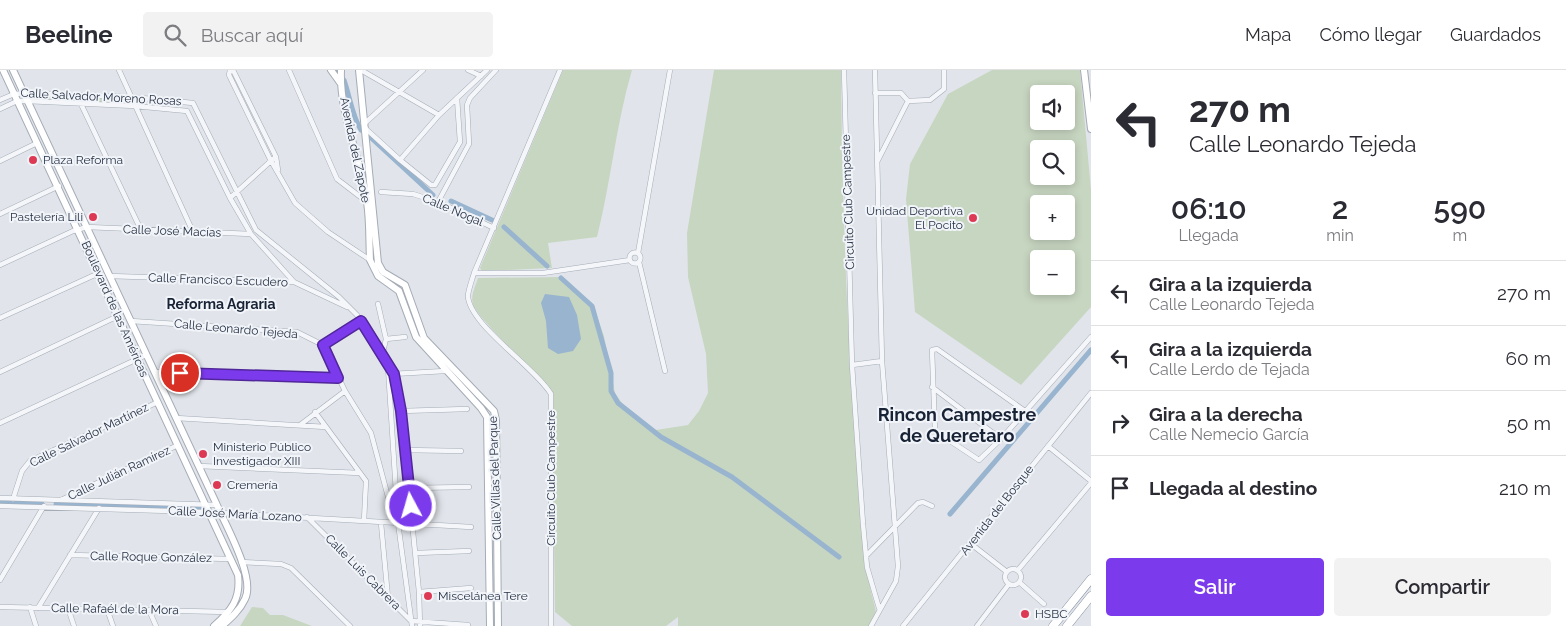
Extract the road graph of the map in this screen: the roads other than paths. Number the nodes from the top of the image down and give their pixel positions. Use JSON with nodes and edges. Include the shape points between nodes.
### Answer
{"nodes":[{"id":1,"x":3,"y":70,"type":"edge"},
{"id":2,"x":13,"y":70,"type":"edge"},
{"id":3,"x":119,"y":70,"type":"edge"},
{"id":4,"x":231,"y":70,"type":"edge"},
{"id":5,"x":289,"y":70,"type":"edge"},
{"id":6,"x":331,"y":70,"type":"edge"},
{"id":7,"x":341,"y":70,"type":"edge"},
{"id":8,"x":360,"y":70,"type":"edge"},
{"id":9,"x":423,"y":70,"type":"edge"},
{"id":10,"x":468,"y":70,"type":"edge"},
{"id":11,"x":487,"y":70,"type":"edge"},
{"id":12,"x":496,"y":70,"type":"edge"},
{"id":13,"x":560,"y":70,"type":"edge"},
{"id":14,"x":670,"y":70,"type":"edge"},
{"id":15,"x":844,"y":70,"type":"edge"},
{"id":16,"x":875,"y":70,"type":"edge"},
{"id":17,"x":944,"y":70,"type":"edge"},
{"id":18,"x":1084,"y":70,"type":"edge"},
{"id":19,"x":481,"y":76,"type":"junction"},
{"id":20,"x":341,"y":84,"type":"junction"},
{"id":21,"x":399,"y":92,"type":"junction"},
{"id":22,"x":23,"y":93,"type":"junction"},
{"id":23,"x":875,"y":93,"type":"junction"},
{"id":24,"x":14,"y":94,"type":"junction"},
{"id":25,"x":131,"y":97,"type":"junction"},
{"id":26,"x":457,"y":98,"type":"junction"},
{"id":27,"x":0,"y":100,"type":"edge"},
{"id":28,"x":17,"y":101,"type":"junction"},
{"id":29,"x":27,"y":101,"type":"junction"},
{"id":30,"x":908,"y":101,"type":"junction"},
{"id":31,"x":81,"y":104,"type":"junction"},
{"id":32,"x":136,"y":106,"type":"junction"},
{"id":33,"x":0,"y":109,"type":"edge"},
{"id":34,"x":198,"y":112,"type":"junction"},
{"id":35,"x":439,"y":115,"type":"junction"},
{"id":36,"x":190,"y":116,"type":"junction"},
{"id":37,"x":364,"y":126,"type":"junction"},
{"id":38,"x":1091,"y":129,"type":"edge"},
{"id":39,"x":37,"y":143,"type":"junction"},
{"id":40,"x":276,"y":157,"type":"junction"},
{"id":41,"x":400,"y":160,"type":"junction"},
{"id":42,"x":0,"y":161,"type":"edge"},
{"id":43,"x":271,"y":161,"type":"junction"},
{"id":44,"x":876,"y":164,"type":"junction"},
{"id":45,"x":278,"y":171,"type":"junction"},
{"id":46,"x":59,"y":186,"type":"junction"},
{"id":47,"x":381,"y":192,"type":"dead end"},
{"id":48,"x":237,"y":193,"type":"junction"},
{"id":49,"x":230,"y":198,"type":"junction"},
{"id":50,"x":438,"y":202,"type":"junction"},
{"id":51,"x":368,"y":203,"type":"junction"},
{"id":52,"x":0,"y":214,"type":"edge"},
{"id":53,"x":87,"y":227,"type":"junction"},
{"id":54,"x":494,"y":228,"type":"junction"},
{"id":55,"x":79,"y":229,"type":"junction"},
{"id":56,"x":141,"y":230,"type":"junction"},
{"id":57,"x":256,"y":230,"type":"junction"},
{"id":58,"x":193,"y":232,"type":"junction"},
{"id":59,"x":251,"y":234,"type":"junction"},
{"id":60,"x":638,"y":253,"type":"junction"},
{"id":61,"x":376,"y":256,"type":"joint"},
{"id":62,"x":370,"y":260,"type":"junction"},
{"id":63,"x":630,"y":260,"type":"junction"},
{"id":64,"x":639,"y":262,"type":"junction"},
{"id":65,"x":0,"y":265,"type":"edge"},
{"id":66,"x":99,"y":272,"type":"junction"},
{"id":67,"x":474,"y":273,"type":"junction"},
{"id":68,"x":110,"y":276,"type":"junction"},
{"id":69,"x":294,"y":282,"type":"junction"},
{"id":70,"x":378,"y":304,"type":"dead end"},
{"id":71,"x":350,"y":309,"type":"junction"},
{"id":72,"x":118,"y":316,"type":"junction"},
{"id":73,"x":0,"y":318,"type":"edge"},
{"id":74,"x":131,"y":321,"type":"junction"},
{"id":75,"x":361,"y":321,"type":"junction"},
{"id":76,"x":405,"y":337,"type":"dead end"},
{"id":77,"x":1091,"y":337,"type":"edge"},
{"id":78,"x":386,"y":339,"type":"junction"},
{"id":79,"x":323,"y":345,"type":"junction"},
{"id":80,"x":146,"y":355,"type":"junction"},
{"id":81,"x":382,"y":356,"type":"junction"},
{"id":82,"x":137,"y":358,"type":"junction"},
{"id":83,"x":882,"y":361,"type":"junction"},
{"id":84,"x":852,"y":365,"type":"junction"},
{"id":85,"x":388,"y":367,"type":"junction"},
{"id":86,"x":445,"y":371,"type":"junction"},
{"id":87,"x":665,"y":371,"type":"dead end"},
{"id":88,"x":0,"y":372,"type":"edge"},
{"id":89,"x":154,"y":372,"type":"junction"},
{"id":90,"x":394,"y":374,"type":"junction"},
{"id":91,"x":387,"y":375,"type":"junction"},
{"id":92,"x":338,"y":378,"type":"junction"},
{"id":93,"x":932,"y":387,"type":"junction"},
{"id":94,"x":345,"y":391,"type":"junction"},
{"id":95,"x":1091,"y":392,"type":"edge"},
{"id":96,"x":158,"y":402,"type":"junction"},
{"id":97,"x":467,"y":409,"type":"dead end"},
{"id":98,"x":401,"y":411,"type":"junction"},
{"id":99,"x":1025,"y":411,"type":"junction"},
{"id":100,"x":315,"y":412,"type":"junction"},
{"id":101,"x":176,"y":418,"type":"junction"},
{"id":102,"x":0,"y":423,"type":"edge"},
{"id":103,"x":300,"y":425,"type":"junction"},
{"id":104,"x":326,"y":427,"type":"junction"},
{"id":105,"x":1001,"y":438,"type":"junction"},
{"id":106,"x":178,"y":445,"type":"junction"},
{"id":107,"x":1048,"y":446,"type":"junction"},
{"id":108,"x":405,"y":450,"type":"junction"},
{"id":109,"x":461,"y":451,"type":"dead end"},
{"id":110,"x":199,"y":466,"type":"junction"},
{"id":111,"x":360,"y":472,"type":"junction"},
{"id":112,"x":1091,"y":482,"type":"edge"},
{"id":113,"x":469,"y":487,"type":"dead end"},
{"id":114,"x":409,"y":488,"type":"junction"},
{"id":115,"x":0,"y":498,"type":"edge"},
{"id":116,"x":13,"y":499,"type":"junction"},
{"id":117,"x":45,"y":500,"type":"junction"},
{"id":118,"x":61,"y":500,"type":"junction"},
{"id":119,"x":206,"y":505,"type":"junction"},
{"id":120,"x":217,"y":505,"type":"junction"},
{"id":121,"x":0,"y":506,"type":"edge"},
{"id":122,"x":932,"y":506,"type":"dead end"},
{"id":123,"x":44,"y":507,"type":"junction"},
{"id":124,"x":99,"y":508,"type":"junction"},
{"id":125,"x":209,"y":512,"type":"junction"},
{"id":126,"x":220,"y":513,"type":"junction"},
{"id":127,"x":307,"y":517,"type":"junction"},
{"id":128,"x":364,"y":521,"type":"junction"},
{"id":129,"x":381,"y":523,"type":"junction"},
{"id":130,"x":396,"y":523,"type":"junction"},
{"id":131,"x":413,"y":524,"type":"junction"},
{"id":132,"x":894,"y":526,"type":"junction"},
{"id":133,"x":470,"y":527,"type":"dead end"},
{"id":134,"x":970,"y":544,"type":"junction"},
{"id":135,"x":469,"y":551,"type":"dead end"},
{"id":136,"x":416,"y":553,"type":"junction"},
{"id":137,"x":70,"y":555,"type":"junction"},
{"id":138,"x":866,"y":556,"type":"junction"},
{"id":139,"x":231,"y":559,"type":"junction"},
{"id":140,"x":241,"y":562,"type":"junction"},
{"id":141,"x":1018,"y":570,"type":"junction"},
{"id":142,"x":1007,"y":572,"type":"junction"},
{"id":143,"x":1091,"y":578,"type":"edge"},
{"id":144,"x":0,"y":580,"type":"edge"},
{"id":145,"x":1020,"y":582,"type":"junction"},
{"id":146,"x":1009,"y":584,"type":"junction"},
{"id":147,"x":471,"y":588,"type":"dead end"},
{"id":148,"x":420,"y":592,"type":"junction"},
{"id":149,"x":1091,"y":596,"type":"edge"},
{"id":150,"x":388,"y":598,"type":"junction"},
{"id":151,"x":1044,"y":604,"type":"dead end"},
{"id":152,"x":0,"y":606,"type":"edge"},
{"id":153,"x":30,"y":607,"type":"junction"},
{"id":154,"x":38,"y":608,"type":"junction"},
{"id":155,"x":68,"y":608,"type":"junction"},
{"id":156,"x":879,"y":608,"type":"junction"},
{"id":157,"x":107,"y":609,"type":"junction"},
{"id":158,"x":149,"y":610,"type":"junction"},
{"id":159,"x":229,"y":612,"type":"junction"},
{"id":160,"x":412,"y":623,"type":"edge"},
{"id":161,"x":421,"y":624,"type":"edge"},
{"id":162,"x":468,"y":625,"type":"dead end"},
{"id":163,"x":36,"y":626,"type":"edge"},
{"id":164,"x":74,"y":626,"type":"edge"},
{"id":165,"x":113,"y":626,"type":"edge"},
{"id":166,"x":156,"y":626,"type":"edge"},
{"id":167,"x":214,"y":626,"type":"edge"},
{"id":168,"x":223,"y":626,"type":"edge"},
{"id":169,"x":350,"y":626,"type":"edge"},
{"id":170,"x":456,"y":626,"type":"edge"},
{"id":171,"x":490,"y":626,"type":"edge"},
{"id":172,"x":498,"y":626,"type":"edge"},
{"id":173,"x":551,"y":626,"type":"edge"},
{"id":174,"x":871,"y":626,"type":"edge"},
{"id":175,"x":903,"y":626,"type":"edge"},
{"id":176,"x":976,"y":626,"type":"edge"},
{"id":177,"x":1053,"y":626,"type":"edge"},
{"id":178,"x":1067,"y":626,"type":"edge"}],
"edges":[{"from":1,"to":24,"type":"main road","name":"Boulevard de las Américas"},
{"from":2,"to":22,"type":"main road","name":"Boulevard de las Américas"},
{"from":3,"to":25,"type":"street"},
{"from":4,"to":40,"type":"street"},
{"from":4,"to":43,"type":"street","via":[[229,75]]},
{"from":5,"to":51,"type":"street","via":[[337,180]]},
{"from":6,"to":20,"type":"main road"},
{"from":7,"to":20,"type":"main road","name":"Avenida del Zapote"},
{"from":8,"to":21,"type":"street"},
{"from":8,"to":37,"type":"main road","name":"Avenida del Zapote"},
{"from":9,"to":21,"type":"street"},
{"from":10,"to":19,"type":"street"},
{"from":11,"to":19,"type":"street"},
{"from":12,"to":50,"type":"street","via":[[470,98],[467,105],[469,144]]},
{"from":13,"to":54,"type":"street","name":"Circuito Club Campestre"},
{"from":14,"to":60,"type":"street"},
{"from":15,"to":84,"type":"street","name":"Circuito Club Campestre"},
{"from":16,"to":23,"type":"street"},
{"from":17,"to":30,"type":"street","via":[[941,94],[926,101]]},
{"from":18,"to":38,"type":"main road"},
{"from":19,"to":26,"type":"street"},
{"from":20,"to":51,"type":"main road","name":"Avenida del Zapote"},
{"from":21,"to":35,"type":"street"},
{"from":21,"to":37,"type":"street"},
{"from":22,"to":24,"type":"street","name":"Calle Salvador Moreno Rosas"},
{"from":22,"to":25,"type":"street","name":"Calle Salvador Moreno Rosas"},
{"from":22,"to":29,"type":"main road","name":"Boulevard de las Américas"},
{"from":23,"to":30,"type":"street","via":[[898,93]]},
{"from":23,"to":44,"type":"street"},
{"from":24,"to":27,"type":"street","name":"Calle Salvador Moreno Rosas"},
{"from":24,"to":28,"type":"main road","name":"Boulevard de las Américas"},
{"from":25,"to":32,"type":"street"},
{"from":25,"to":34,"type":"street","name":"Calle Salvador Moreno Rosas","via":[[191,101]]},
{"from":26,"to":35,"type":"street"},
{"from":26,"to":41,"type":"street","name":"Calle Nogal","via":[[460,142],[435,185]]},
{"from":28,"to":29,"type":"street","name":"Calle Salvador Moreno Rosas"},
{"from":28,"to":33,"type":"street","name":"Calle Salvador Moreno Rosas"},
{"from":28,"to":39,"type":"main road","name":"Boulevard de las Américas"},
{"from":29,"to":31,"type":"street","name":"Calle Salvador Moreno Rosas"},
{"from":29,"to":53,"type":"main road","name":"Boulevard de las Américas"},
{"from":30,"to":44,"type":"street"},
{"from":31,"to":32,"type":"street","name":"Calle Salvador Moreno Rosas"},
{"from":31,"to":56,"type":"street"},
{"from":32,"to":36,"type":"street","name":"Calle Salvador Moreno Rosas","via":[[184,110]]},
{"from":32,"to":58,"type":"street"},
{"from":34,"to":36,"type":"street","name":"Calle Salvador Moreno Rosas"},
{"from":34,"to":48,"type":"street","name":"Calle Salvador Moreno Rosas"},
{"from":35,"to":41,"type":"street"},
{"from":36,"to":49,"type":"street","name":"Calle Salvador Moreno Rosas"},
{"from":37,"to":41,"type":"street","name":"Calle Nogal"},
{"from":37,"to":61,"type":"main road","name":"Avenida del Zapote","via":[[376,226]]},
{"from":39,"to":42,"type":"street"},
{"from":39,"to":46,"type":"main road","name":"Boulevard de las Américas"},
{"from":40,"to":43,"type":"street"},
{"from":40,"to":45,"type":"street"},
{"from":43,"to":45,"type":"street"},
{"from":43,"to":48,"type":"street"},
{"from":44,"to":83,"type":"street"},
{"from":45,"to":62,"type":"street","via":[[295,203],[307,215]]},
{"from":46,"to":52,"type":"street"},
{"from":46,"to":55,"type":"main road","name":"Boulevard de las Américas"},
{"from":47,"to":50,"type":"street","name":"Calle Nogal","via":[[413,194]]},
{"from":48,"to":49,"type":"street"},
{"from":48,"to":57,"type":"street","name":"Calle Salvador Moreno Rosas"},
{"from":49,"to":59,"type":"street","name":"Calle Salvador Moreno Rosas"},
{"from":50,"to":54,"type":"street","name":"Calle Nogal"},
{"from":51,"to":62,"type":"main road","name":"Avenida del Zapote"},
{"from":53,"to":55,"type":"street","name":"Calle José Macías"},
{"from":53,"to":56,"type":"street","name":"Calle José Macías"},
{"from":53,"to":68,"type":"main road","name":"Boulevard de las Américas"},
{"from":54,"to":67,"type":"street","name":"Circuito Club Campestre"},
{"from":55,"to":65,"type":"street","name":"Calle José Macías"},
{"from":55,"to":66,"type":"main road","name":"Boulevard de las Américas"},
{"from":56,"to":58,"type":"street","name":"Calle José Macías"},
{"from":57,"to":59,"type":"street"},
{"from":57,"to":71,"type":"street","name":"Calle Salvador Moreno Rosas"},
{"from":58,"to":59,"type":"street","name":"Calle José Macías"},
{"from":59,"to":69,"type":"street","name":"Calle Salvador Moreno Rosas"},
{"from":60,"to":63,"type":"street","via":[[631,254]]},
{"from":60,"to":64,"type":"street"},
{"from":61,"to":172,"type":"main road","name":"Calle Villas del Parque","via":[[380,268],[405,285],[424,338],[494,411]]},
{"from":62,"to":86,"type":"main road","name":"Calle Villas del Parque","via":[[378,276],[399,291],[416,337]]},
{"from":63,"to":64,"type":"street"},
{"from":63,"to":67,"type":"street","via":[[543,273]]},
{"from":64,"to":87,"type":"street"},
{"from":66,"to":72,"type":"main road","name":"Boulevard de las Américas"},
{"from":66,"to":73,"type":"street"},
{"from":67,"to":173,"type":"street","name":"Circuito Club Campestre","via":[[468,296],[471,308],[551,394]]},
{"from":68,"to":69,"type":"street","name":"Calle Francisco Escudero"},
{"from":68,"to":74,"type":"main road","name":"Boulevard de las Américas"},
{"from":69,"to":71,"type":"street","name":"Calle Francisco Escudero"},
{"from":70,"to":78,"type":"street"},
{"from":71,"to":75,"type":"street"},
{"from":72,"to":82,"type":"main road","name":"Boulevard de las Américas"},
{"from":72,"to":88,"type":"street"},
{"from":74,"to":79,"type":"street","name":"Calle Leonardo Tejeda","via":[[297,332]]},
{"from":74,"to":80,"type":"main road","name":"Boulevard de las Américas"},
{"from":75,"to":79,"type":"street"},
{"from":75,"to":81,"type":"street"},
{"from":76,"to":78,"type":"street"},
{"from":77,"to":99,"type":"street"},
{"from":78,"to":81,"type":"street"},
{"from":79,"to":92,"type":"street"},
{"from":80,"to":82,"type":"street"},
{"from":80,"to":89,"type":"main road","name":"Boulevard de las Américas"},
{"from":81,"to":85,"type":"street"},
{"from":82,"to":96,"type":"main road","name":"Boulevard de las Américas"},
{"from":82,"to":102,"type":"street"},
{"from":83,"to":84,"type":"street"},
{"from":83,"to":132,"type":"street"},
{"from":84,"to":138,"type":"street","name":"Circuito Club Campestre"},
{"from":85,"to":90,"type":"street"},
{"from":85,"to":91,"type":"street"},
{"from":86,"to":90,"type":"street"},
{"from":86,"to":171,"type":"main road","name":"Calle Villas del Parque","via":[[481,408],[489,425],[486,487]]},
{"from":89,"to":92,"type":"street"},
{"from":89,"to":101,"type":"main road","name":"Boulevard de las Américas"},
{"from":90,"to":91,"type":"street"},
{"from":90,"to":98,"type":"street"},
{"from":91,"to":130,"type":"street"},
{"from":92,"to":94,"type":"street"},
{"from":93,"to":99,"type":"street","via":[[933,348]]},
{"from":93,"to":105,"type":"street"},
{"from":93,"to":105,"type":"street","via":[[936,431],[981,460]]},
{"from":94,"to":100,"type":"street"},
{"from":94,"to":130,"type":"street","via":[[370,433]]},
{"from":95,"to":107,"type":"street","name":"Avenida del Bosque"},
{"from":96,"to":106,"type":"main road","name":"Boulevard de las Américas"},
{"from":96,"to":116,"type":"street","name":"Calle Salvador Martínez","via":[[30,461],[22,471]]},
{"from":97,"to":98,"type":"street"},
{"from":98,"to":108,"type":"street"},
{"from":99,"to":105,"type":"street"},
{"from":100,"to":103,"type":"street"},
{"from":100,"to":104,"type":"street"},
{"from":101,"to":103,"type":"street"},
{"from":101,"to":110,"type":"main road","name":"Boulevard de las Américas"},
{"from":103,"to":104,"type":"street"},
{"from":104,"to":111,"type":"street"},
{"from":106,"to":118,"type":"street","name":"Calle Julián Ramírez"},
{"from":106,"to":119,"type":"main road","name":"Boulevard de las Américas"},
{"from":107,"to":112,"type":"street"},
{"from":107,"to":134,"type":"street","name":"Avenida del Bosque"},
{"from":108,"to":109,"type":"street"},
{"from":108,"to":114,"type":"street"},
{"from":110,"to":111,"type":"street"},
{"from":110,"to":120,"type":"main road","name":"Boulevard de las Américas"},
{"from":111,"to":128,"type":"street","via":[[366,484]]},
{"from":112,"to":141,"type":"street"},
{"from":113,"to":114,"type":"street"},
{"from":114,"to":131,"type":"street"},
{"from":115,"to":116,"type":"street","name":"Calle José María Lozano"},
{"from":116,"to":117,"type":"street","name":"Calle José María Lozano"},
{"from":117,"to":118,"type":"street","name":"Calle José María Lozano"},
{"from":117,"to":123,"type":"street"},
{"from":118,"to":119,"type":"street","name":"Calle José María Lozano"},
{"from":119,"to":120,"type":"street","name":"Calle José María Lozano"},
{"from":119,"to":125,"type":"main road","name":"Boulevard de las Américas"},
{"from":120,"to":126,"type":"main road","name":"Boulevard de las Américas"},
{"from":121,"to":123,"type":"street","name":"Calle José María Lozano"},
{"from":122,"to":132,"type":"street","via":[[918,503]]},
{"from":123,"to":124,"type":"street","name":"Calle José María Lozano"},
{"from":123,"to":144,"type":"street"},
{"from":124,"to":125,"type":"street","name":"Calle José María Lozano"},
{"from":124,"to":137,"type":"street"},
{"from":125,"to":126,"type":"street","name":"Calle José María Lozano"},
{"from":125,"to":139,"type":"main road","name":"Boulevard de las Américas"},
{"from":126,"to":127,"type":"street","name":"Calle José María Lozano"},
{"from":126,"to":140,"type":"main road","name":"Boulevard de las Américas"},
{"from":127,"to":128,"type":"street","name":"Calle José María Lozano"},
{"from":127,"to":150,"type":"street","name":"Calle Luis Cabrera"},
{"from":128,"to":129,"type":"street","name":"Calle José María Lozano"},
{"from":129,"to":130,"type":"street","name":"Calle José María Lozano"},
{"from":129,"to":150,"type":"street"},
{"from":130,"to":131,"type":"street","name":"Calle José María Lozano"},
{"from":130,"to":160,"type":"street"},
{"from":131,"to":133,"type":"street","name":"Calle José María Lozano"},
{"from":131,"to":136,"type":"street"},
{"from":132,"to":138,"type":"street"},
{"from":132,"to":156,"type":"street","via":[[898,576]]},
{"from":134,"to":142,"type":"street"},
{"from":134,"to":175,"type":"street","name":"Avenida del Bosque"},
{"from":135,"to":136,"type":"street"},
{"from":136,"to":148,"type":"street"},
{"from":137,"to":139,"type":"street","name":"Calle Roque González"},
{"from":137,"to":154,"type":"street"},
{"from":138,"to":156,"type":"street","name":"Circuito Club Campestre"},
{"from":139,"to":159,"type":"main road","name":"Boulevard de las Américas","via":[[238,575],[239,591]]},
{"from":140,"to":168,"type":"main road","name":"Boulevard de las Américas","via":[[248,581],[246,598]]},
{"from":140,"to":169,"type":"street","via":[[280,564],[291,568]]},
{"from":141,"to":142,"type":"street"},
{"from":141,"to":145,"type":"street"},
{"from":142,"to":146,"type":"street","via":[[1005,578]]},
{"from":143,"to":177,"type":"highway"},
{"from":145,"to":146,"type":"street"},
{"from":145,"to":151,"type":"street"},
{"from":146,"to":176,"type":"street"},
{"from":147,"to":148,"type":"street"},
{"from":148,"to":161,"type":"street"},
{"from":149,"to":178,"type":"highway"},
{"from":150,"to":160,"type":"street","name":"Calle Luis Cabrera"},
{"from":152,"to":153,"type":"street","name":"Calle Rafaél de la Mora"},
{"from":153,"to":154,"type":"street","name":"Calle Rafaél de la Mora"},
{"from":153,"to":163,"type":"street"},
{"from":154,"to":155,"type":"street","name":"Calle Rafaél de la Mora"},
{"from":155,"to":157,"type":"street","name":"Calle Rafaél de la Mora"},
{"from":155,"to":164,"type":"street"},
{"from":156,"to":174,"type":"street"},
{"from":157,"to":158,"type":"street","name":"Calle Rafaél de la Mora"},
{"from":157,"to":165,"type":"street"},
{"from":158,"to":159,"type":"street","name":"Calle Rafaél de la Mora"},
{"from":158,"to":166,"type":"street"},
{"from":159,"to":167,"type":"main road","name":"Boulevard de las Américas"},
{"from":160,"to":161,"type":"street","name":"Calle Luis Cabrera"},
{"from":161,"to":170,"type":"street","name":"Calle Luis Cabrera"},
{"from":162,"to":170,"type":"street","name":"Calle Luis Cabrera"}]}
